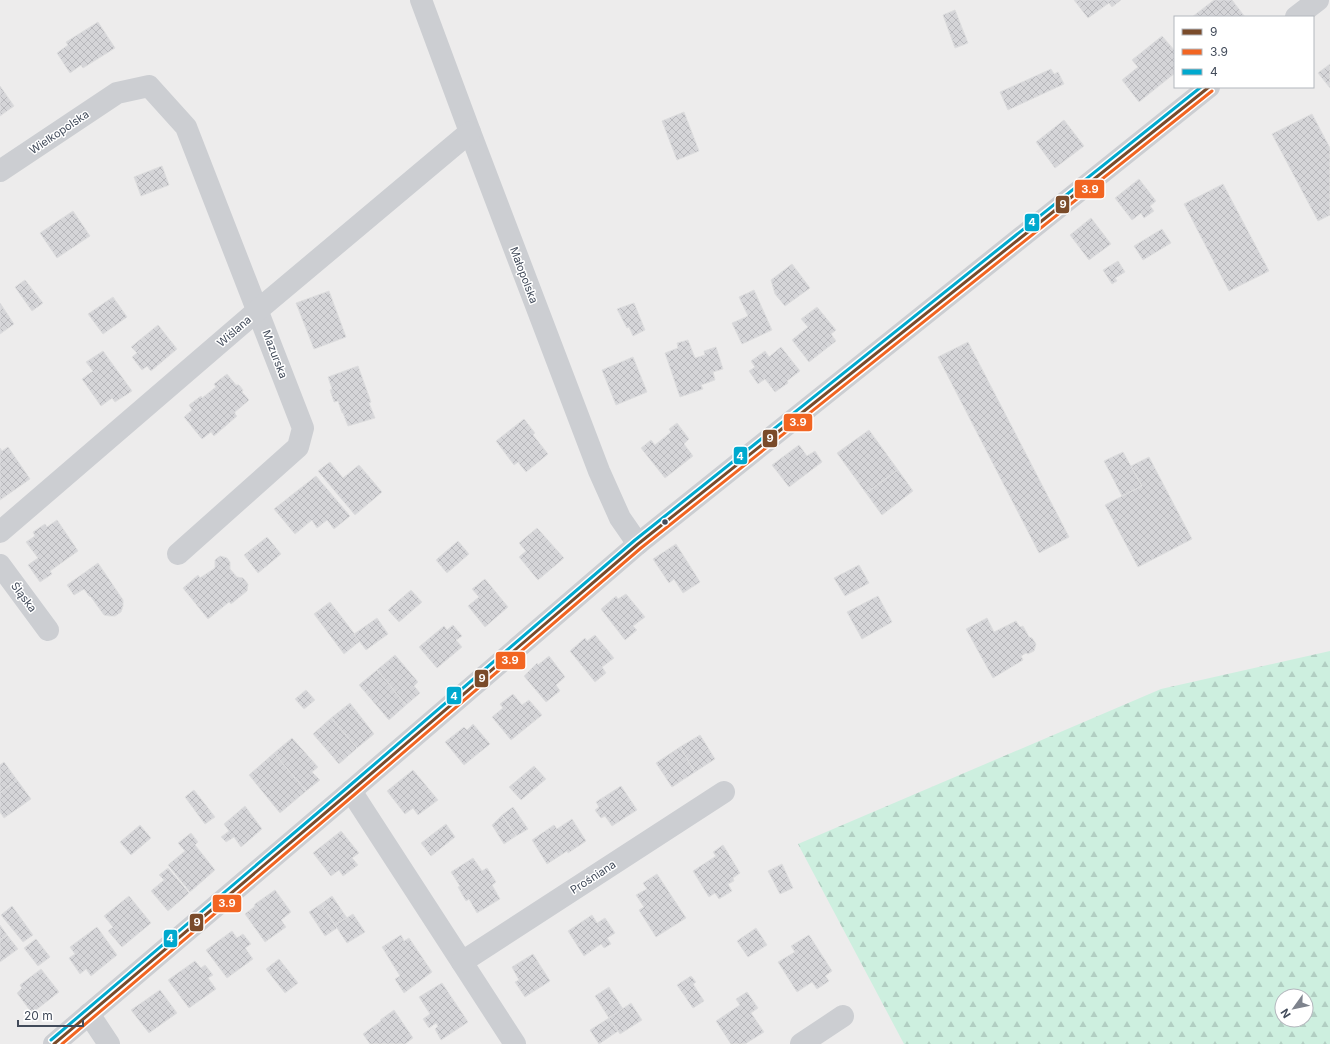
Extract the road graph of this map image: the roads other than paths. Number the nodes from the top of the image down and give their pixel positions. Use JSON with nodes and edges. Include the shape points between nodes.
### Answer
{"nodes":[{"id":1,"x":422,"y":0,"type":"edge"},
{"id":2,"x":1318,"y":0,"type":"edge"},
{"id":3,"x":1297,"y":16,"type":"edge"},
{"id":4,"x":1208,"y":88,"type":"edge"},
{"id":5,"x":117,"y":93,"type":"joint"},
{"id":6,"x":470,"y":132,"type":"junction"},
{"id":7,"x":0,"y":171,"type":"edge"},
{"id":8,"x":258,"y":310,"type":"junction"},
{"id":9,"x":0,"y":532,"type":"edge"},
{"id":10,"x":638,"y":544,"type":"junction"},
{"id":11,"x":178,"y":554,"type":"dead end"},
{"id":12,"x":0,"y":565,"type":"edge"},
{"id":13,"x":48,"y":630,"type":"dead end"},
{"id":14,"x":351,"y":791,"type":"junction"},
{"id":15,"x":724,"y":792,"type":"dead end"},
{"id":16,"x":462,"y":962,"type":"junction"},
{"id":17,"x":89,"y":1014,"type":"junction"},
{"id":18,"x":843,"y":1016,"type":"dead end"},
{"id":19,"x":54,"y":1044,"type":"edge"},
{"id":20,"x":109,"y":1044,"type":"edge"},
{"id":21,"x":515,"y":1044,"type":"edge"},
{"id":22,"x":801,"y":1044,"type":"edge"}],
"edges":[{"from":1,"to":6,"type":"street","name":"Małopolska"},
{"from":2,"to":3,"type":"street"},
{"from":4,"to":10,"type":"street"},
{"from":5,"to":7,"type":"street","name":"Wielkopolska"},
{"from":5,"to":8,"type":"street","name":"Mazurska","via":[[149,86],[186,127]]},
{"from":6,"to":8,"type":"street","name":"Wiślana"},
{"from":6,"to":10,"type":"street","name":"Małopolska","via":[[599,471],[620,518]]},
{"from":8,"to":9,"type":"street","name":"Wiślana"},
{"from":8,"to":11,"type":"street","name":"Mazurska","via":[[303,428],[298,447]]},
{"from":10,"to":14,"type":"street"},
{"from":12,"to":13,"type":"street","name":"Śląska"},
{"from":14,"to":16,"type":"street"},
{"from":14,"to":17,"type":"street"},
{"from":15,"to":16,"type":"street","name":"Prośniana"},
{"from":16,"to":21,"type":"street"},
{"from":17,"to":19,"type":"street"},
{"from":17,"to":20,"type":"street"},
{"from":18,"to":22,"type":"street"}]}
